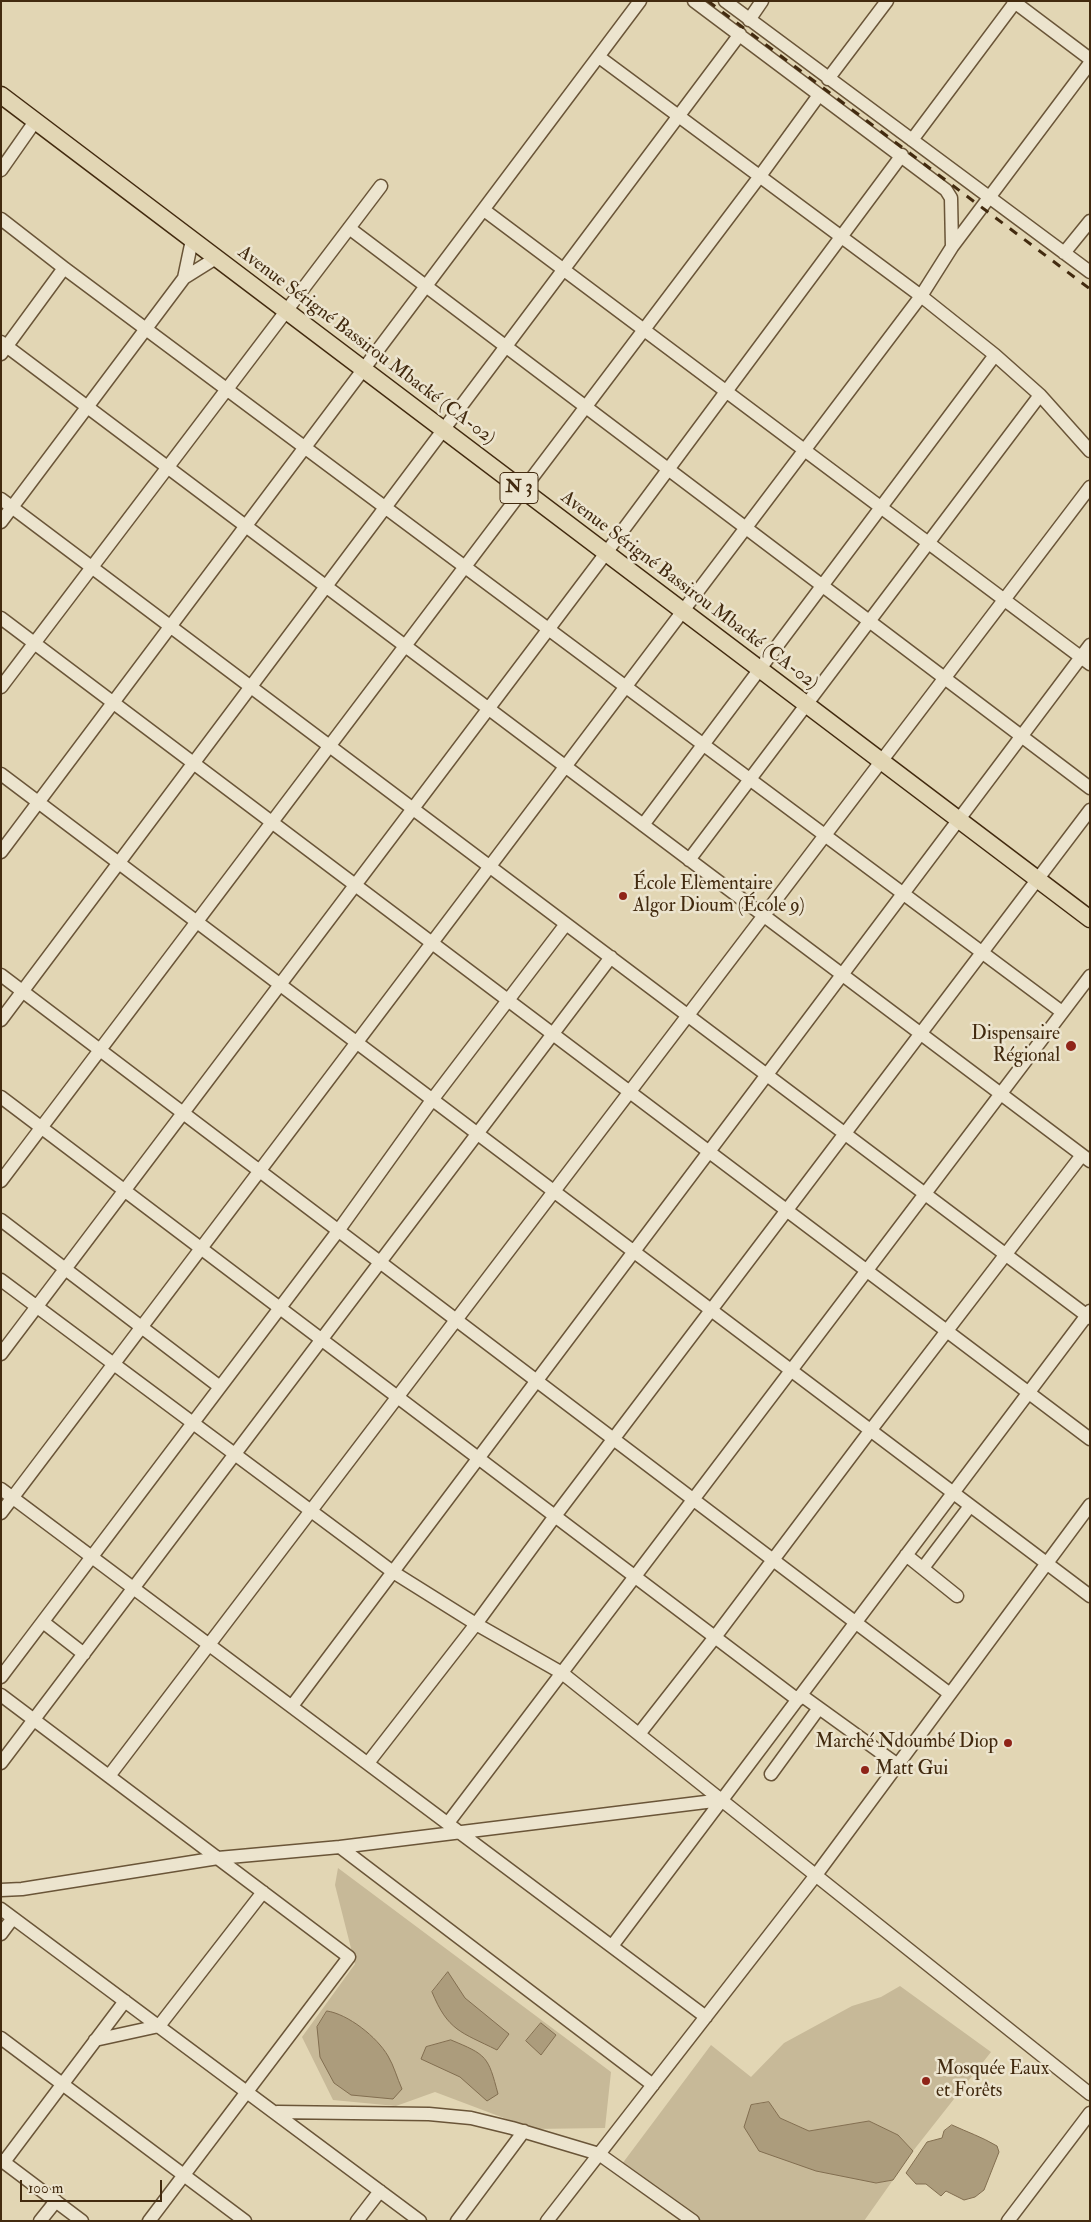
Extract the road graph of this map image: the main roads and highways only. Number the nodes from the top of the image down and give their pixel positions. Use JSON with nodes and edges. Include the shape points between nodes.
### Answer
{"nodes":[{"id":1,"x":1,"y":95,"type":"edge"},
{"id":2,"x":1090,"y":919,"type":"edge"}],
"edges":[{"from":1,"to":2,"type":"main road","name":"Avenue Sérigné Bassirou Mbacké (CA-02)","number":"N 3"}]}
